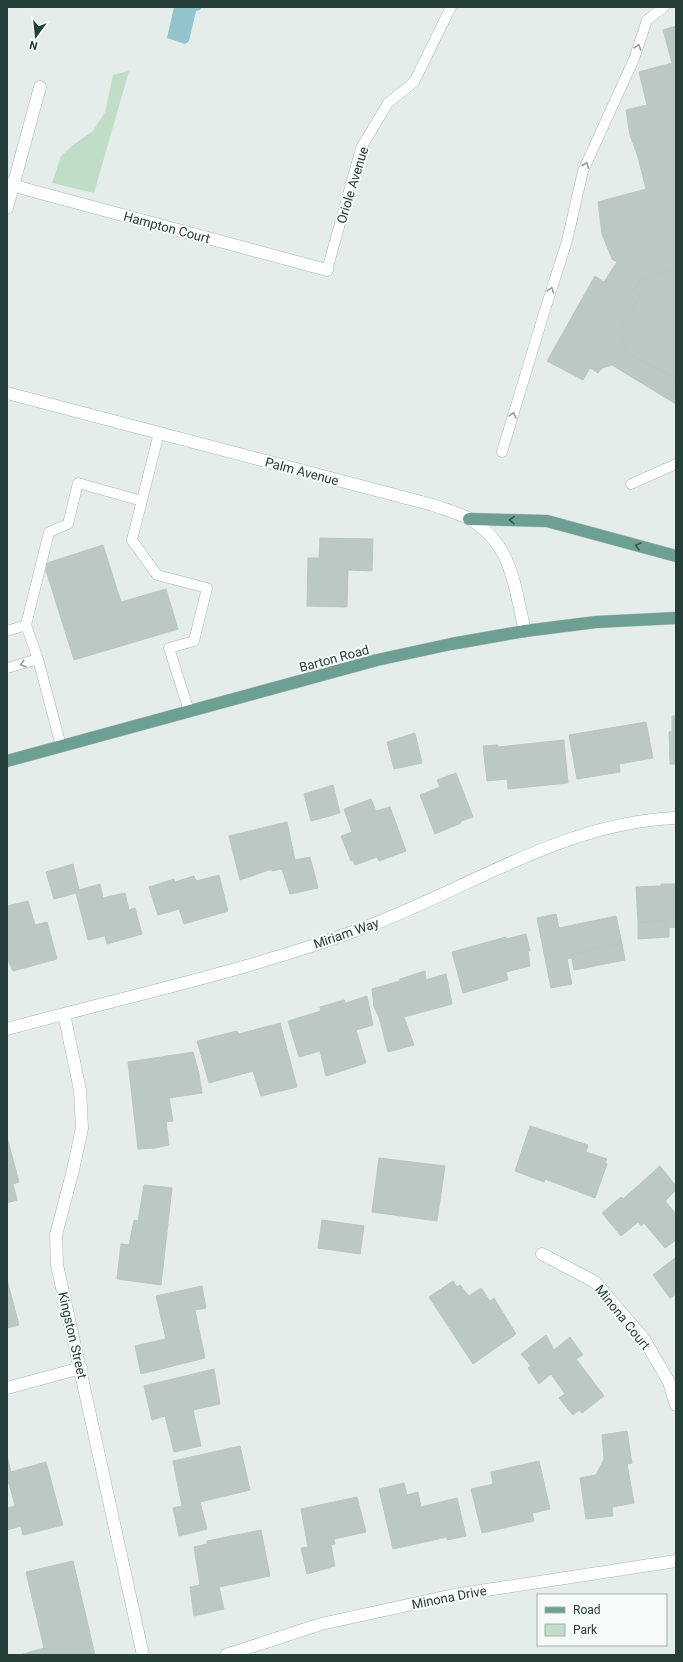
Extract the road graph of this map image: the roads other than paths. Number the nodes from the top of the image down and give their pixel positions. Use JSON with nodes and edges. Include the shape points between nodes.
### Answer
{"nodes":[{"id":1,"x":451,"y":7,"type":"edge"},
{"id":2,"x":664,"y":7,"type":"edge"},
{"id":3,"x":40,"y":87,"type":"dead end"},
{"id":4,"x":10,"y":184,"type":"edge"},
{"id":5,"x":7,"y":208,"type":"edge"},
{"id":6,"x":327,"y":270,"type":"joint"},
{"id":7,"x":7,"y":393,"type":"edge"},
{"id":8,"x":159,"y":433,"type":"junction"},
{"id":9,"x":502,"y":452,"type":"dead end"},
{"id":10,"x":676,"y":464,"type":"edge"},
{"id":11,"x":631,"y":484,"type":"dead end"},
{"id":12,"x":142,"y":501,"type":"junction"},
{"id":13,"x":469,"y":519,"type":"junction"},
{"id":14,"x":676,"y":556,"type":"edge"},
{"id":15,"x":676,"y":618,"type":"edge"},
{"id":16,"x":26,"y":625,"type":"junction"},
{"id":17,"x":525,"y":630,"type":"junction"},
{"id":18,"x":7,"y":631,"type":"edge"},
{"id":19,"x":38,"y":659,"type":"junction"},
{"id":20,"x":7,"y":668,"type":"edge"},
{"id":21,"x":189,"y":711,"type":"junction"},
{"id":22,"x":61,"y":746,"type":"junction"},
{"id":23,"x":7,"y":761,"type":"edge"},
{"id":24,"x":676,"y":818,"type":"edge"},
{"id":25,"x":64,"y":1014,"type":"junction"},
{"id":26,"x":7,"y":1029,"type":"edge"},
{"id":27,"x":542,"y":1254,"type":"dead end"},
{"id":28,"x":81,"y":1368,"type":"junction"},
{"id":29,"x":7,"y":1388,"type":"edge"},
{"id":30,"x":676,"y":1406,"type":"edge"},
{"id":31,"x":676,"y":1561,"type":"edge"},
{"id":32,"x":143,"y":1655,"type":"edge"},
{"id":33,"x":226,"y":1655,"type":"edge"}],
"edges":[{"from":1,"to":6,"type":"lane","name":"Oriole Avenue","via":[[414,82],[388,103],[361,148]]},
{"from":9,"to":2,"type":"lane","one_way":true,"via":[[567,241],[583,171],[634,59],[647,20]]},
{"from":3,"to":4,"type":"street"},
{"from":4,"to":5,"type":"street"},
{"from":4,"to":6,"type":"street","name":"Hampton Court"},
{"from":7,"to":8,"type":"street","name":"Palm Avenue"},
{"from":8,"to":12,"type":"lane"},
{"from":8,"to":13,"type":"street","name":"Palm Avenue","via":[[433,505]]},
{"from":10,"to":11,"type":"lane"},
{"from":12,"to":16,"type":"lane","via":[[78,483],[68,524],[49,532]]},
{"from":12,"to":21,"type":"lane","via":[[132,540],[157,575],[208,588],[194,641],[169,648]]},
{"from":14,"to":13,"type":"main road","one_way":true,"via":[[547,521]]},
{"from":13,"to":17,"type":"street","name":"Palm Avenue","via":[[493,537],[510,564]]},
{"from":15,"to":17,"type":"main road","name":"Barton Road","via":[[596,622]]},
{"from":16,"to":18,"type":"lane"},
{"from":16,"to":19,"type":"lane"},
{"from":17,"to":21,"type":"main road","name":"Barton Road","via":[[397,656]]},
{"from":19,"to":20,"type":"lane","one_way":true},
{"from":19,"to":22,"type":"lane"},
{"from":21,"to":22,"type":"main road","name":"Barton Road"},
{"from":22,"to":23,"type":"main road","name":"Barton Road"},
{"from":24,"to":25,"type":"street","name":"Miriam Way","via":[[656,818],[587,833],[515,861],[370,925],[266,960]]},
{"from":25,"to":26,"type":"street","name":"Miriam Way"},
{"from":25,"to":28,"type":"street","name":"Kingston Street","via":[[80,1090],[82,1128],[56,1235],[57,1265]]},
{"from":27,"to":30,"type":"street","name":"Minona Court","via":[[595,1282],[644,1339],[669,1382]]},
{"from":28,"to":29,"type":"street"},
{"from":28,"to":32,"type":"street","name":"Kingston Street"},
{"from":31,"to":33,"type":"street","name":"Minona Drive","via":[[454,1595],[321,1624]]}]}
